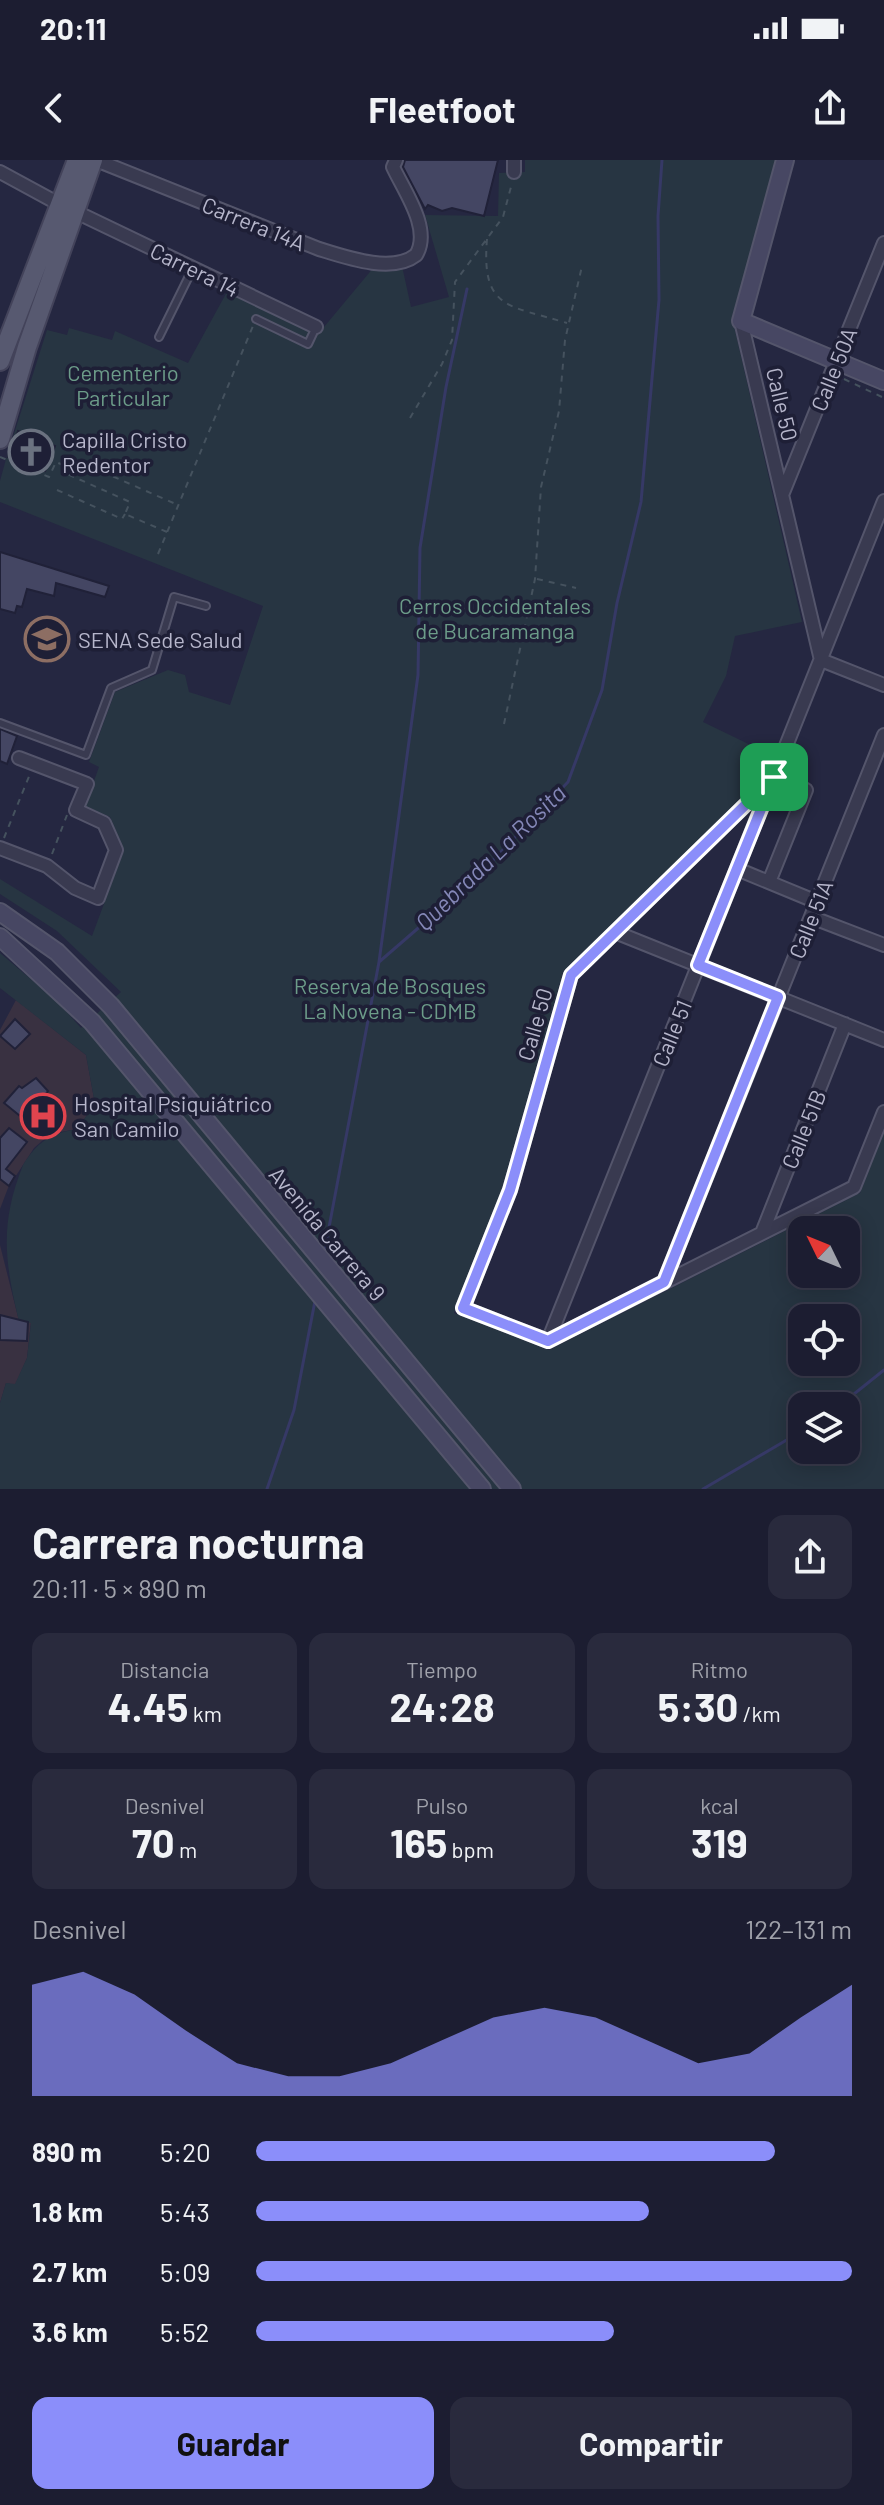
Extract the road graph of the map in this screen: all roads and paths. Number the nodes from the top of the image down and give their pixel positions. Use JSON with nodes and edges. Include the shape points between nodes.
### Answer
{"nodes":[{"id":1,"x":77,"y":160,"type":"edge"},
{"id":2,"x":94,"y":160,"type":"edge"},
{"id":3,"x":396,"y":160,"type":"edge"},
{"id":4,"x":785,"y":160,"type":"edge"},
{"id":5,"x":510,"y":164,"type":"edge"},
{"id":6,"x":0,"y":172,"type":"edge"},
{"id":7,"x":67,"y":208,"type":"junction"},
{"id":8,"x":487,"y":238,"type":"junction"},
{"id":9,"x":884,"y":243,"type":"edge"},
{"id":10,"x":582,"y":266,"type":"dead end"},
{"id":11,"x":193,"y":268,"type":"junction"},
{"id":12,"x":256,"y":319,"type":"joint"},
{"id":13,"x":741,"y":321,"type":"junction"},
{"id":14,"x":569,"y":323,"type":"junction"},
{"id":15,"x":316,"y":327,"type":"joint"},
{"id":16,"x":4,"y":337,"type":"edge"},
{"id":17,"x":159,"y":337,"type":"dead end"},
{"id":18,"x":27,"y":347,"type":"junction"},
{"id":19,"x":0,"y":361,"type":"edge"},
{"id":20,"x":836,"y":361,"type":"junction"},
{"id":21,"x":884,"y":381,"type":"edge"},
{"id":22,"x":410,"y":418,"type":"dead end"},
{"id":23,"x":0,"y":439,"type":"edge"},
{"id":24,"x":0,"y":457,"type":"edge"},
{"id":25,"x":68,"y":467,"type":"junction"},
{"id":26,"x":57,"y":490,"type":"dead end"},
{"id":27,"x":782,"y":495,"type":"junction"},
{"id":28,"x":884,"y":501,"type":"edge"},
{"id":29,"x":178,"y":505,"type":"junction"},
{"id":30,"x":125,"y":514,"type":"junction"},
{"id":31,"x":167,"y":532,"type":"junction"},
{"id":32,"x":158,"y":554,"type":"dead end"},
{"id":33,"x":535,"y":579,"type":"junction"},
{"id":34,"x":576,"y":588,"type":"dead end"},
{"id":35,"x":206,"y":606,"type":"dead end"},
{"id":36,"x":821,"y":660,"type":"junction"},
{"id":37,"x":884,"y":685,"type":"edge"},
{"id":38,"x":0,"y":723,"type":"edge"},
{"id":39,"x":504,"y":724,"type":"dead end"},
{"id":40,"x":884,"y":735,"type":"edge"},
{"id":41,"x":19,"y":758,"type":"dead end"},
{"id":42,"x":35,"y":764,"type":"junction"},
{"id":43,"x":774,"y":777,"type":"junction"},
{"id":44,"x":76,"y":810,"type":"junction"},
{"id":45,"x":0,"y":847,"type":"edge"},
{"id":46,"x":47,"y":866,"type":"junction"},
{"id":47,"x":737,"y":869,"type":"junction"},
{"id":48,"x":769,"y":882,"type":"junction"},
{"id":49,"x":817,"y":902,"type":"junction"},
{"id":50,"x":0,"y":912,"type":"edge"},
{"id":51,"x":811,"y":917,"type":"junction"},
{"id":52,"x":615,"y":932,"type":"junction"},
{"id":53,"x":0,"y":937,"type":"edge"},
{"id":54,"x":884,"y":945,"type":"edge"},
{"id":55,"x":698,"y":965,"type":"junction"},
{"id":56,"x":778,"y":997,"type":"junction"},
{"id":57,"x":845,"y":1024,"type":"junction"},
{"id":58,"x":884,"y":1040,"type":"edge"},
{"id":59,"x":884,"y":1112,"type":"edge"},
{"id":60,"x":762,"y":1233,"type":"junction"},
{"id":61,"x":664,"y":1282,"type":"junction"},
{"id":62,"x":548,"y":1341,"type":"junction"},
{"id":63,"x":482,"y":1489,"type":"edge"},
{"id":64,"x":512,"y":1489,"type":"edge"}],
"edges":[{"from":1,"to":7,"type":"main road"},
{"from":2,"to":3,"type":"street","name":"Carrera 14A","via":[[339,255],[399,262],[416,255],[421,240],[393,167]]},
{"from":2,"to":7,"type":"main road"},
{"from":4,"to":13,"type":"main road","name":"Calle 50"},
{"from":5,"to":8,"type":"path","via":[[503,217]]},
{"from":6,"to":7,"type":"street","name":"Carrera 14"},
{"from":7,"to":11,"type":"street","name":"Carrera 14"},
{"from":7,"to":16,"type":"main road"},
{"from":7,"to":18,"type":"main road"},
{"from":8,"to":14,"type":"path","via":[[484,271],[492,294],[509,305]]},
{"from":8,"to":22,"type":"path","via":[[455,282],[452,340]]},
{"from":9,"to":20,"type":"street","name":"Calle 50A"},
{"from":10,"to":14,"type":"path"},
{"from":11,"to":15,"type":"street","name":"Carrera 14"},
{"from":11,"to":17,"type":"lane"},
{"from":12,"to":15,"type":"lane","via":[[308,344]]},
{"from":12,"to":29,"type":"path"},
{"from":13,"to":20,"type":"main road"},
{"from":13,"to":27,"type":"street","name":"Calle 50"},
{"from":14,"to":33,"type":"path","via":[[559,411],[541,487]]},
{"from":16,"to":18,"type":"street"},
{"from":16,"to":19,"type":"main road"},
{"from":18,"to":23,"type":"main road"},
{"from":20,"to":21,"type":"main road"},
{"from":20,"to":27,"type":"street","name":"Calle 50A"},
{"from":24,"to":25,"type":"path","via":[[49,477],[56,462]]},
{"from":25,"to":29,"type":"path","via":[[71,458]]},
{"from":25,"to":30,"type":"path","via":[[65,473],[130,502]]},
{"from":26,"to":30,"type":"path","via":[[122,519]]},
{"from":27,"to":36,"type":"street","name":"Calle 50"},
{"from":28,"to":36,"type":"street","name":"Calle 51"},
{"from":29,"to":31,"type":"path"},
{"from":30,"to":31,"type":"path"},
{"from":31,"to":32,"type":"path"},
{"from":33,"to":34,"type":"path"},
{"from":33,"to":39,"type":"path"},
{"from":35,"to":38,"type":"lane","via":[[174,597],[152,670],[111,688],[86,755]]},
{"from":36,"to":37,"type":"street"},
{"from":36,"to":43,"type":"street","name":"Calle 51"},
{"from":40,"to":49,"type":"street","name":"Calle 51A"},
{"from":41,"to":42,"type":"street"},
{"from":42,"to":44,"type":"street","via":[[87,784]]},
{"from":42,"to":45,"type":"path"},
{"from":43,"to":47,"type":"street","name":"Calle 51"},
{"from":43,"to":48,"type":"street","via":[[806,790]]},
{"from":43,"to":52,"type":"street","name":"Calle 50"},
{"from":44,"to":46,"type":"path","via":[[68,814]]},
{"from":44,"to":46,"type":"street","via":[[104,823],[116,850],[98,898]]},
{"from":45,"to":46,"type":"street"},
{"from":47,"to":48,"type":"street"},
{"from":47,"to":55,"type":"street","name":"Calle 51"},
{"from":48,"to":49,"type":"street"},
{"from":49,"to":51,"type":"street","name":"Calle 51A"},
{"from":50,"to":64,"type":"main road","name":"Avenida Carrera 9","via":[[57,952],[111,1006]]},
{"from":51,"to":54,"type":"street"},
{"from":51,"to":56,"type":"street","name":"Calle 51A"},
{"from":52,"to":55,"type":"street"},
{"from":52,"to":62,"type":"street","name":"Calle 50","via":[[571,975],[510,1190],[463,1308]]},
{"from":53,"to":63,"type":"main road","name":"Avenida Carrera 9","via":[[92,1022]]},
{"from":55,"to":56,"type":"street"},
{"from":55,"to":62,"type":"street","name":"Calle 51"},
{"from":56,"to":57,"type":"street"},
{"from":56,"to":61,"type":"street","name":"Calle 51A"},
{"from":57,"to":58,"type":"street"},
{"from":57,"to":60,"type":"street","name":"Calle 51B"},
{"from":59,"to":60,"type":"street","via":[[854,1187]]},
{"from":60,"to":61,"type":"street"},
{"from":61,"to":62,"type":"street"}]}
